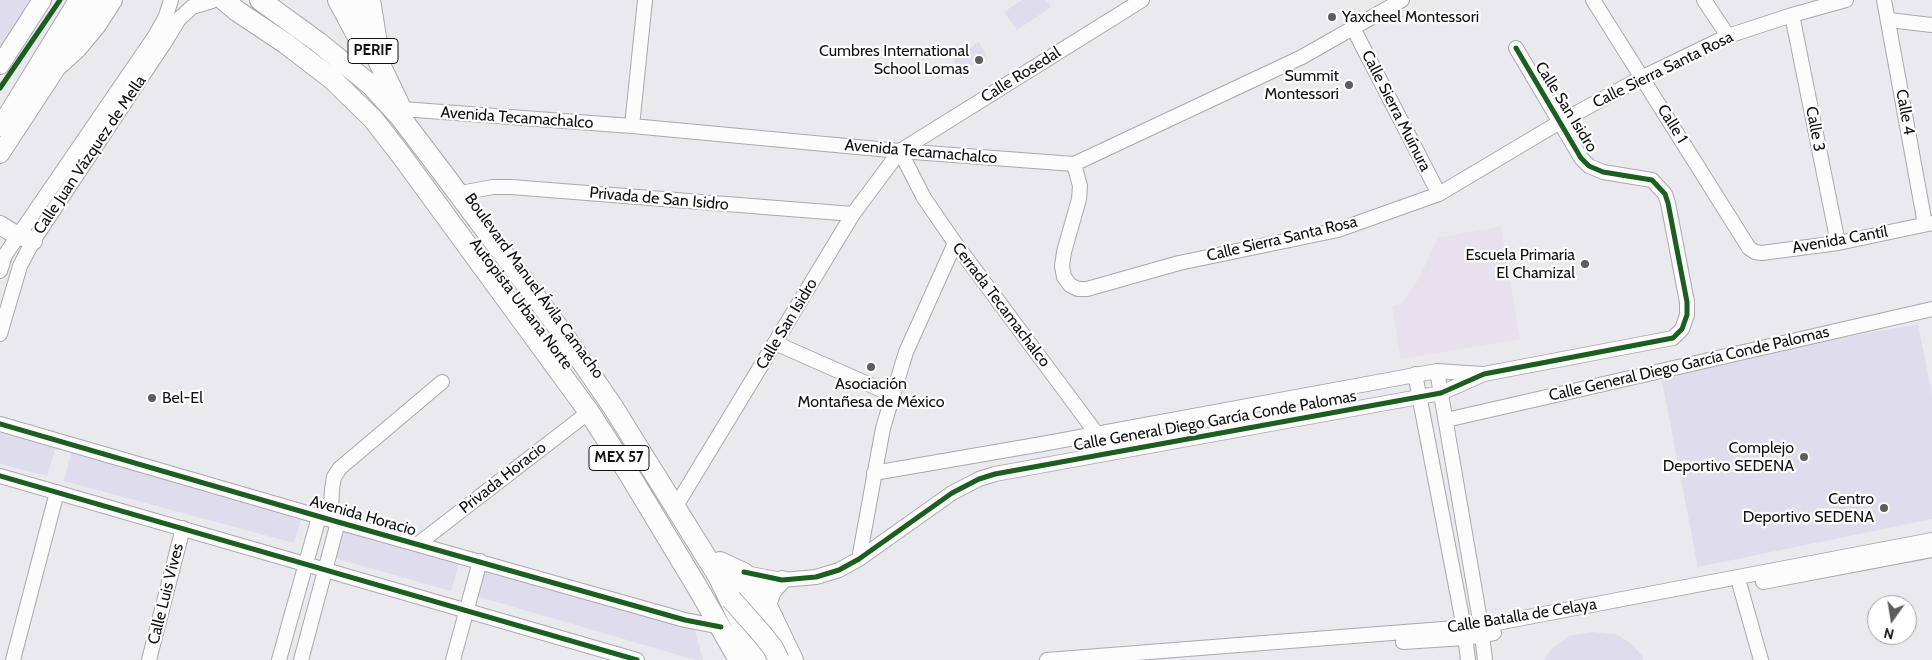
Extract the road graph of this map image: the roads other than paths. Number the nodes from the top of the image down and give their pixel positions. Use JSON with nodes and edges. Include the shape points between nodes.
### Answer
{"nodes":[{"id":1,"x":42,"y":0,"type":"edge"},
{"id":2,"x":94,"y":0,"type":"edge"},
{"id":3,"x":113,"y":0,"type":"edge"},
{"id":4,"x":171,"y":0,"type":"edge"},
{"id":5,"x":215,"y":0,"type":"edge"},
{"id":6,"x":236,"y":0,"type":"edge"},
{"id":7,"x":260,"y":0,"type":"edge"},
{"id":8,"x":338,"y":0,"type":"edge"},
{"id":9,"x":356,"y":0,"type":"edge"},
{"id":10,"x":371,"y":0,"type":"edge"},
{"id":11,"x":645,"y":0,"type":"edge"},
{"id":12,"x":1142,"y":0,"type":"edge"},
{"id":13,"x":1402,"y":0,"type":"edge"},
{"id":14,"x":1593,"y":0,"type":"edge"},
{"id":15,"x":1704,"y":0,"type":"edge"},
{"id":16,"x":1846,"y":0,"type":"edge"},
{"id":17,"x":1884,"y":0,"type":"edge"},
{"id":18,"x":1808,"y":5,"type":"edge"},
{"id":19,"x":83,"y":13,"type":"edge"},
{"id":20,"x":1792,"y":15,"type":"junction"},
{"id":21,"x":1889,"y":20,"type":"junction"},
{"id":22,"x":1932,"y":25,"type":"edge"},
{"id":23,"x":1353,"y":28,"type":"junction"},
{"id":24,"x":1728,"y":36,"type":"junction"},
{"id":25,"x":160,"y":39,"type":"junction"},
{"id":26,"x":1516,"y":48,"type":"dead end"},
{"id":27,"x":0,"y":65,"type":"edge"},
{"id":28,"x":1643,"y":77,"type":"junction"},
{"id":29,"x":400,"y":109,"type":"junction"},
{"id":30,"x":1560,"y":122,"type":"junction"},
{"id":31,"x":632,"y":126,"type":"junction"},
{"id":32,"x":0,"y":128,"type":"edge"},
{"id":33,"x":900,"y":151,"type":"junction"},
{"id":34,"x":0,"y":154,"type":"edge"},
{"id":35,"x":1074,"y":164,"type":"junction"},
{"id":36,"x":466,"y":192,"type":"junction"},
{"id":37,"x":1438,"y":194,"type":"junction"},
{"id":38,"x":853,"y":214,"type":"junction"},
{"id":39,"x":1928,"y":223,"type":"edge"},
{"id":40,"x":0,"y":225,"type":"edge"},
{"id":41,"x":26,"y":238,"type":"junction"},
{"id":42,"x":955,"y":243,"type":"junction"},
{"id":43,"x":1838,"y":243,"type":"junction"},
{"id":44,"x":1749,"y":248,"type":"joint"},
{"id":45,"x":3,"y":253,"type":"edge"},
{"id":46,"x":20,"y":266,"type":"junction"},
{"id":47,"x":0,"y":271,"type":"edge"},
{"id":48,"x":1687,"y":302,"type":"joint"},
{"id":49,"x":1932,"y":309,"type":"edge"},
{"id":50,"x":0,"y":334,"type":"edge"},
{"id":51,"x":775,"y":343,"type":"junction"},
{"id":52,"x":1437,"y":370,"type":"junction"},
{"id":53,"x":1415,"y":374,"type":"junction"},
{"id":54,"x":1484,"y":374,"type":"junction"},
{"id":55,"x":442,"y":382,"type":"dead end"},
{"id":56,"x":1441,"y":392,"type":"junction"},
{"id":57,"x":893,"y":396,"type":"junction"},
{"id":58,"x":1420,"y":397,"type":"junction"},
{"id":59,"x":589,"y":412,"type":"junction"},
{"id":60,"x":1446,"y":420,"type":"junction"},
{"id":61,"x":0,"y":424,"type":"edge"},
{"id":62,"x":1097,"y":434,"type":"junction"},
{"id":63,"x":1042,"y":444,"type":"junction"},
{"id":64,"x":1110,"y":453,"type":"junction"},
{"id":65,"x":1046,"y":465,"type":"junction"},
{"id":66,"x":874,"y":472,"type":"junction"},
{"id":67,"x":0,"y":476,"type":"edge"},
{"id":68,"x":57,"y":492,"type":"junction"},
{"id":69,"x":679,"y":502,"type":"junction"},
{"id":70,"x":325,"y":513,"type":"junction"},
{"id":71,"x":338,"y":522,"type":"junction"},
{"id":72,"x":183,"y":528,"type":"junction"},
{"id":73,"x":1932,"y":540,"type":"edge"},
{"id":74,"x":418,"y":544,"type":"junction"},
{"id":75,"x":1932,"y":550,"type":"edge"},
{"id":76,"x":715,"y":555,"type":"junction"},
{"id":77,"x":859,"y":559,"type":"junction"},
{"id":78,"x":480,"y":561,"type":"junction"},
{"id":79,"x":305,"y":564,"type":"junction"},
{"id":80,"x":325,"y":569,"type":"junction"},
{"id":81,"x":744,"y":572,"type":"junction"},
{"id":82,"x":782,"y":580,"type":"junction"},
{"id":83,"x":1740,"y":586,"type":"junction"},
{"id":84,"x":731,"y":599,"type":"junction"},
{"id":85,"x":467,"y":610,"type":"junction"},
{"id":86,"x":770,"y":611,"type":"junction"},
{"id":87,"x":721,"y":627,"type":"junction"},
{"id":88,"x":1482,"y":631,"type":"junction"},
{"id":89,"x":1464,"y":633,"type":"junction"},
{"id":90,"x":608,"y":656,"type":"edge"},
{"id":91,"x":12,"y":660,"type":"edge"},
{"id":92,"x":150,"y":660,"type":"edge"},
{"id":93,"x":279,"y":660,"type":"edge"},
{"id":94,"x":301,"y":660,"type":"edge"},
{"id":95,"x":453,"y":660,"type":"edge"},
{"id":96,"x":637,"y":660,"type":"edge"},
{"id":97,"x":739,"y":660,"type":"edge"},
{"id":98,"x":744,"y":660,"type":"edge"},
{"id":99,"x":759,"y":660,"type":"edge"},
{"id":100,"x":768,"y":660,"type":"edge"},
{"id":101,"x":779,"y":660,"type":"edge"},
{"id":102,"x":794,"y":660,"type":"edge"},
{"id":103,"x":1047,"y":660,"type":"edge"},
{"id":104,"x":1156,"y":660,"type":"edge"},
{"id":105,"x":1468,"y":660,"type":"edge"},
{"id":106,"x":1485,"y":660,"type":"edge"},
{"id":107,"x":1761,"y":660,"type":"edge"}],
"edges":[{"from":1,"to":27,"type":"main road"},
{"from":2,"to":19,"type":"main road"},
{"from":3,"to":19,"type":"main road"},
{"from":4,"to":25,"type":"street","name":"Calle Juan Vázquez de Mella"},
{"from":5,"to":25,"type":"street","name":"Calle Juan Vázquez de Mella","via":[[200,3],[186,11]]},
{"from":5,"to":59,"type":"highway","name":"Boulevard Manuel Ávila Camacho","number":"MEX 57","via":[[332,79],[373,119],[434,197]]},
{"from":6,"to":98,"type":"highway","name":"Autopista Urbana Norte","via":[[350,83],[383,119],[594,403],[707,585]]},
{"from":7,"to":29,"type":"highway","name":"Autopista Urbana Norte","via":[[348,65]]},
{"from":8,"to":29,"type":"highway"},
{"from":9,"to":29,"type":"highway","name":"Boulevard Manuel Ávila Camacho","number":"PERIF","via":[[374,52]]},
{"from":10,"to":29,"type":"main road","name":"Boulevard Manuel Ávila Camacho","via":[[376,37]]},
{"from":11,"to":31,"type":"street"},
{"from":12,"to":33,"type":"street","name":"Calle Rosedal"},
{"from":13,"to":23,"type":"street","name":"Avenida Tecamachalco"},
{"from":14,"to":28,"type":"street","name":"Calle 1"},
{"from":15,"to":24,"type":"street"},
{"from":16,"to":18,"type":"street","name":"Calle Sierra Santa Rosa"},
{"from":17,"to":21,"type":"street","name":"Calle 4"},
{"from":18,"to":20,"type":"street","name":"Calle Sierra Santa Rosa"},
{"from":19,"to":32,"type":"main road"},
{"from":19,"to":34,"type":"main road","via":[[77,49],[57,67]]},
{"from":20,"to":24,"type":"street","name":"Calle Sierra Santa Rosa"},
{"from":20,"to":43,"type":"street","name":"Calle 3"},
{"from":21,"to":22,"type":"street"},
{"from":21,"to":39,"type":"street","name":"Calle 4"},
{"from":23,"to":35,"type":"street","name":"Avenida Tecamachalco","via":[[1302,57]]},
{"from":23,"to":37,"type":"street","name":"Calle Sierra Muínura"},
{"from":24,"to":28,"type":"street","name":"Calle Sierra Santa Rosa"},
{"from":25,"to":41,"type":"street","name":"Calle Juan Vázquez de Mella"},
{"from":26,"to":30,"type":"street","name":"Calle San Isidro"},
{"from":28,"to":30,"type":"street","name":"Calle Sierra Santa Rosa"},
{"from":28,"to":44,"type":"street","name":"Calle 1"},
{"from":29,"to":31,"type":"street","name":"Avenida Tecamachalco"},
{"from":29,"to":36,"type":"highway","name":"Boulevard Manuel Ávila Camacho","number":"MEX 57"},
{"from":29,"to":84,"type":"highway","name":"Autopista Urbana Norte","via":[[613,407]]},
{"from":30,"to":37,"type":"street","name":"Calle Sierra Santa Rosa"},
{"from":30,"to":48,"type":"street","name":"Calle San Isidro","via":[[1589,166],[1603,172],[1652,180],[1665,194]]},
{"from":31,"to":33,"type":"street","name":"Avenida Tecamachalco"},
{"from":33,"to":35,"type":"street","name":"Avenida Tecamachalco"},
{"from":33,"to":38,"type":"street","name":"Calle San Isidro"},
{"from":33,"to":42,"type":"street","name":"Cerrada Tecamachalco","via":[[924,198]]},
{"from":35,"to":37,"type":"street","name":"Calle Sierra Santa Rosa","via":[[1080,186],[1079,199],[1062,266],[1064,277],[1078,289],[1179,263],[1338,230]]},
{"from":36,"to":38,"type":"street","name":"Privada de San Isidro","via":[[511,187]]},
{"from":36,"to":69,"type":"highway","name":"Boulevard Manuel Ávila Camacho","number":"MEX 57","via":[[608,389]]},
{"from":38,"to":51,"type":"street","name":"Calle San Isidro"},
{"from":39,"to":43,"type":"street","name":"Avenida Cantíl"},
{"from":40,"to":41,"type":"main road"},
{"from":41,"to":45,"type":"street","name":"Calle Juan Vázquez de Mella"},
{"from":41,"to":46,"type":"street","name":"Calle Juan Vázquez de Mella"},
{"from":42,"to":57,"type":"street","via":[[906,352]]},
{"from":42,"to":62,"type":"street","name":"Cerrada Tecamachalco"},
{"from":43,"to":44,"type":"street","name":"Avenida Cantíl","via":[[1762,253]]},
{"from":45,"to":46,"type":"street"},
{"from":45,"to":47,"type":"street","name":"Calle Juan Vázquez de Mella"},
{"from":46,"to":50,"type":"street","name":"Calle Juan Vázquez de Mella"},
{"from":48,"to":54,"type":"street","name":"Calle General Diego García Conde Palomas","via":[[1682,329],[1673,338]]},
{"from":49,"to":60,"type":"street","name":"Calle General Diego García Conde Palomas"},
{"from":51,"to":57,"type":"street"},
{"from":51,"to":69,"type":"street","name":"Calle San Isidro"},
{"from":52,"to":53,"type":"street","name":"Calle General Diego García Conde Palomas"},
{"from":52,"to":54,"type":"street","name":"Calle General Diego García Conde Palomas"},
{"from":52,"to":56,"type":"street"},
{"from":53,"to":58,"type":"street"},
{"from":53,"to":62,"type":"street","name":"Calle General Diego García Conde Palomas"},
{"from":54,"to":56,"type":"street","name":"Calle General Diego García Conde Palomas"},
{"from":55,"to":70,"type":"street","via":[[340,468],[334,478]]},
{"from":56,"to":58,"type":"street","name":"Calle General Diego García Conde Palomas"},
{"from":56,"to":60,"type":"street"},
{"from":57,"to":66,"type":"street"},
{"from":58,"to":64,"type":"street","name":"Calle General Diego García Conde Palomas"},
{"from":58,"to":89,"type":"street"},
{"from":59,"to":74,"type":"street","name":"Privada Horacio"},
{"from":59,"to":87,"type":"highway","name":"Boulevard Manuel Ávila Camacho","number":"MEX 57"},
{"from":60,"to":88,"type":"street"},
{"from":61,"to":70,"type":"street","name":"Avenida Horacio"},
{"from":62,"to":63,"type":"street","name":"Calle General Diego García Conde Palomas"},
{"from":62,"to":64,"type":"street","name":"Cerrada Tecamachalco"},
{"from":63,"to":65,"type":"street"},
{"from":63,"to":66,"type":"street","name":"Calle General Diego García Conde Palomas"},
{"from":64,"to":65,"type":"street","name":"Calle General Diego García Conde Palomas"},
{"from":65,"to":77,"type":"street","name":"Calle General Diego García Conde Palomas","via":[[996,474],[964,486]]},
{"from":66,"to":77,"type":"street"},
{"from":67,"to":68,"type":"street"},
{"from":68,"to":72,"type":"street"},
{"from":68,"to":91,"type":"street"},
{"from":69,"to":76,"type":"highway","name":"Boulevard Manuel Ávila Camacho","number":"MEX 57"},
{"from":70,"to":71,"type":"street","name":"Avenida Horacio"},
{"from":70,"to":79,"type":"street"},
{"from":71,"to":74,"type":"street","name":"Avenida Horacio"},
{"from":71,"to":80,"type":"street"},
{"from":72,"to":79,"type":"street"},
{"from":72,"to":92,"type":"street","name":"Calle Luis Vives"},
{"from":73,"to":88,"type":"street","name":"Calle Batalla de Celaya"},
{"from":74,"to":78,"type":"street","name":"Avenida Horacio"},
{"from":75,"to":83,"type":"street","name":"Calle Batalla de Celaya"},
{"from":76,"to":81,"type":"main road"},
{"from":76,"to":86,"type":"highway","via":[[745,595]]},
{"from":76,"to":100,"type":"highway","name":"Boulevard Manuel Ávila Camacho","number":"MEX 57"},
{"from":77,"to":82,"type":"street","name":"Calle General Diego García Conde Palomas","via":[[816,577]]},
{"from":78,"to":85,"type":"street"},
{"from":78,"to":87,"type":"street","name":"Avenida Horacio","via":[[685,620]]},
{"from":79,"to":80,"type":"street"},
{"from":79,"to":93,"type":"street"},
{"from":80,"to":85,"type":"street"},
{"from":80,"to":94,"type":"street"},
{"from":81,"to":82,"type":"street","name":"Calle General Diego García Conde Palomas"},
{"from":81,"to":86,"type":"main road","via":[[758,585]]},
{"from":82,"to":86,"type":"main road","via":[[772,591]]},
{"from":83,"to":88,"type":"street","name":"Calle Batalla de Celaya"},
{"from":83,"to":107,"type":"street"},
{"from":84,"to":99,"type":"highway","name":"Autopista Urbana Norte","bridge":true},
{"from":84,"to":101,"type":"highway","bridge":true,"via":[[762,634]]},
{"from":85,"to":90,"type":"street"},
{"from":85,"to":95,"type":"street"},
{"from":86,"to":102,"type":"main road"},
{"from":87,"to":97,"type":"highway","name":"Boulevard Manuel Ávila Camacho","number":"MEX 57"},
{"from":88,"to":89,"type":"street","name":"Calle Batalla de Celaya"},
{"from":88,"to":106,"type":"street"},
{"from":89,"to":103,"type":"street","name":"Calle Batalla de Celaya"},
{"from":89,"to":104,"type":"street","name":"Calle Batalla de Celaya"},
{"from":89,"to":105,"type":"street"},
{"from":90,"to":96,"type":"street"}]}
